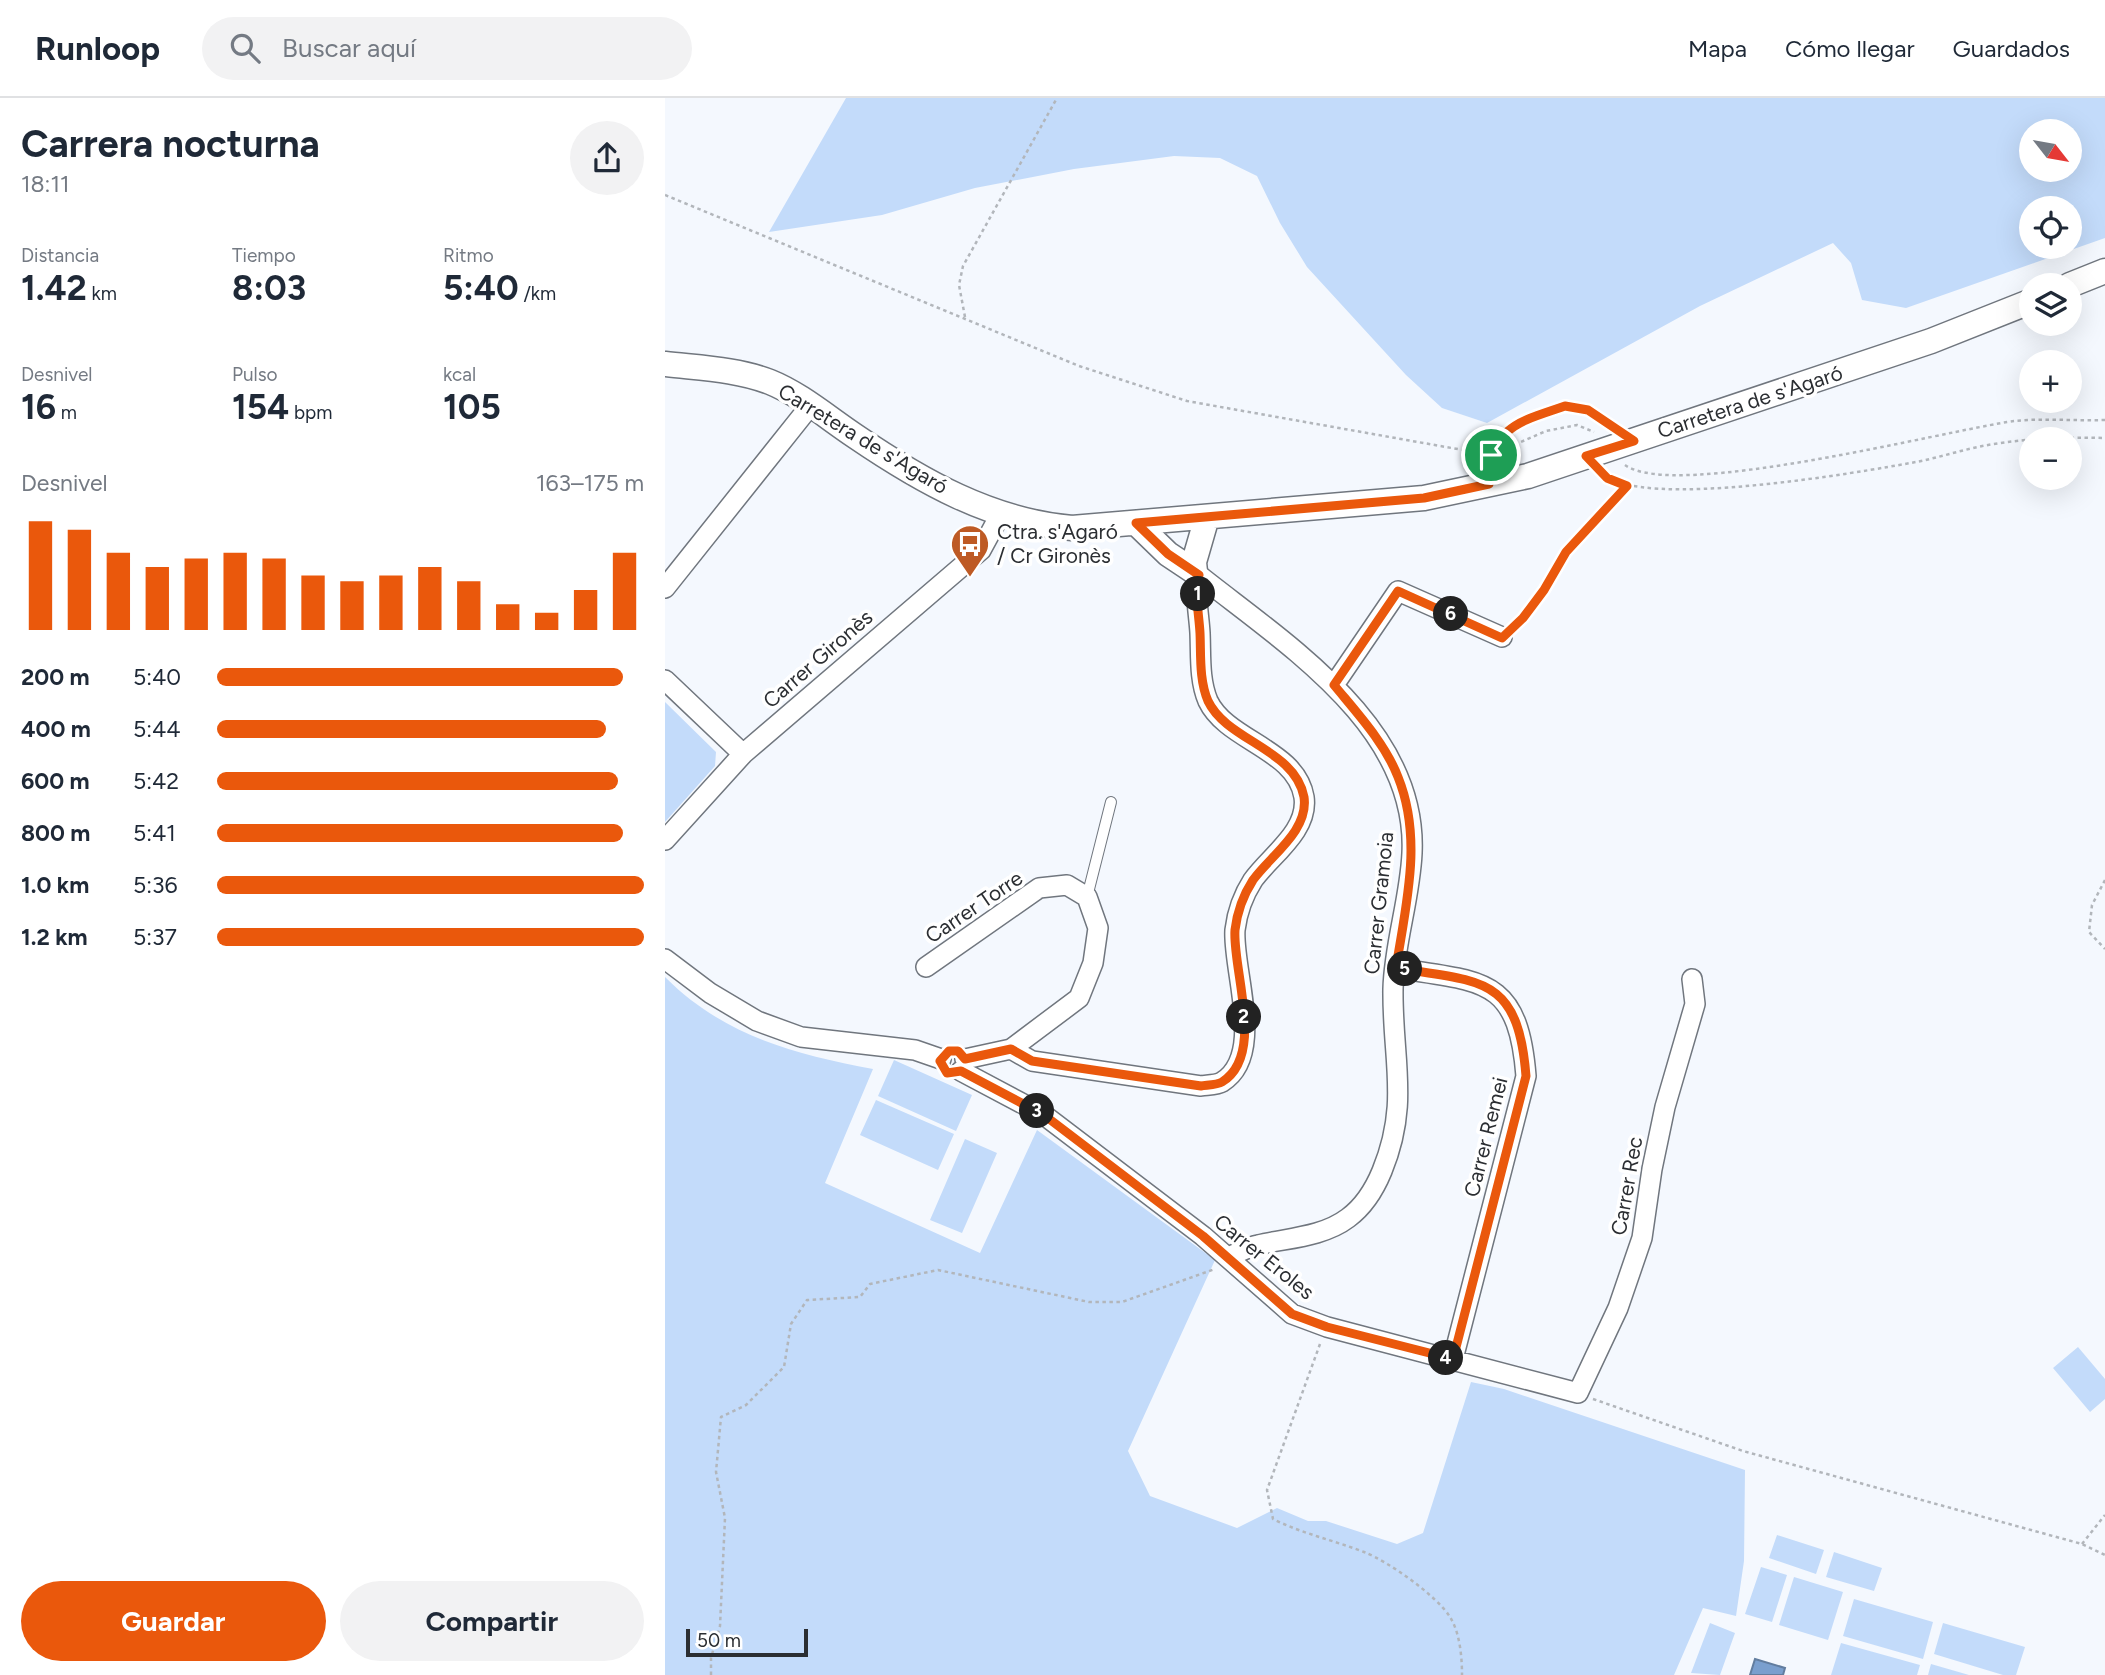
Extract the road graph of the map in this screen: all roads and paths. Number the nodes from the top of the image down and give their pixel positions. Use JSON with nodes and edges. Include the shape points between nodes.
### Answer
{"nodes":[{"id":1,"x":1057,"y":98,"type":"edge"},
{"id":2,"x":665,"y":195,"type":"edge"},
{"id":3,"x":2105,"y":271,"type":"edge"},
{"id":4,"x":2082,"y":280,"type":"edge"},
{"id":5,"x":2019,"y":306,"type":"edge"},
{"id":6,"x":965,"y":319,"type":"junction"},
{"id":7,"x":665,"y":364,"type":"edge"},
{"id":8,"x":810,"y":406,"type":"junction"},
{"id":9,"x":2105,"y":420,"type":"edge"},
{"id":10,"x":2105,"y":438,"type":"edge"},
{"id":11,"x":1634,"y":441,"type":"junction"},
{"id":12,"x":1592,"y":446,"type":"junction"},
{"id":13,"x":1491,"y":455,"type":"junction"},
{"id":14,"x":1623,"y":463,"type":"dead end"},
{"id":15,"x":1489,"y":484,"type":"junction"},
{"id":16,"x":1627,"y":486,"type":"junction"},
{"id":17,"x":1000,"y":515,"type":"junction"},
{"id":18,"x":1188,"y":519,"type":"junction"},
{"id":19,"x":1136,"y":523,"type":"junction"},
{"id":20,"x":1168,"y":554,"type":"junction"},
{"id":21,"x":1197,"y":573,"type":"junction"},
{"id":22,"x":665,"y":588,"type":"edge"},
{"id":23,"x":1502,"y":638,"type":"joint"},
{"id":24,"x":665,"y":680,"type":"edge"},
{"id":25,"x":1334,"y":685,"type":"junction"},
{"id":26,"x":743,"y":754,"type":"junction"},
{"id":27,"x":1111,"y":802,"type":"dead end"},
{"id":28,"x":665,"y":840,"type":"edge"},
{"id":29,"x":2105,"y":880,"type":"edge"},
{"id":30,"x":1087,"y":897,"type":"junction"},
{"id":31,"x":2105,"y":949,"type":"edge"},
{"id":32,"x":665,"y":960,"type":"edge"},
{"id":33,"x":926,"y":967,"type":"dead end"},
{"id":34,"x":1396,"y":968,"type":"junction"},
{"id":35,"x":1692,"y":979,"type":"dead end"},
{"id":36,"x":1011,"y":1049,"type":"junction"},
{"id":37,"x":963,"y":1065,"type":"junction"},
{"id":38,"x":1231,"y":1260,"type":"junction"},
{"id":39,"x":1327,"y":1327,"type":"junction"},
{"id":40,"x":1453,"y":1359,"type":"junction"},
{"id":41,"x":1578,"y":1393,"type":"junction"},
{"id":42,"x":2105,"y":1515,"type":"edge"},
{"id":43,"x":2082,"y":1544,"type":"junction"},
{"id":44,"x":2105,"y":1555,"type":"edge"},
{"id":45,"x":711,"y":1675,"type":"edge"},
{"id":46,"x":1462,"y":1675,"type":"edge"}],
"edges":[{"from":1,"to":6,"type":"path","via":[[963,266],[959,285]]},
{"from":2,"to":6,"type":"path"},
{"from":3,"to":4,"type":"street"},
{"from":5,"to":11,"type":"street","name":"Carretera de s'Agaró","via":[[1931,341]]},
{"from":6,"to":13,"type":"path","via":[[1079,366],[1187,401]]},
{"from":7,"to":8,"type":"street","name":"Carretera de s'Agaró","via":[[770,382]]},
{"from":8,"to":17,"type":"street","name":"Carretera de s'Agaró","via":[[894,463]]},
{"from":8,"to":22,"type":"street"},
{"from":9,"to":14,"type":"path","via":[[2017,421],[1820,459],[1696,476],[1653,476]]},
{"from":10,"to":16,"type":"path","via":[[2049,436],[1990,444],[1918,462],[1774,484],[1669,489]]},
{"from":11,"to":12,"type":"street","name":"Carretera de s'Agaró"},
{"from":11,"to":13,"type":"path","via":[[1588,410],[1565,406],[1512,427]]},
{"from":12,"to":13,"type":"path","via":[[1577,425],[1546,431]]},
{"from":12,"to":15,"type":"street","name":"Carretera de s'Agaró","via":[[1528,476]]},
{"from":12,"to":16,"type":"path","via":[[1607,478]]},
{"from":13,"to":15,"type":"path"},
{"from":15,"to":18,"type":"street","name":"Carretera de s'Agaró","via":[[1424,498]]},
{"from":16,"to":23,"type":"path","via":[[1566,552],[1544,590]]},
{"from":17,"to":19,"type":"street","name":"Carretera de s'Agaró","via":[[1034,525],[1072,528]]},
{"from":17,"to":26,"type":"street","name":"Carrer Gironès","via":[[981,550]]},
{"from":18,"to":19,"type":"street","name":"Carretera de s'Agaró"},
{"from":18,"to":20,"type":"street"},
{"from":18,"to":21,"type":"street","via":[[1199,544]]},
{"from":19,"to":20,"type":"street"},
{"from":20,"to":21,"type":"street"},
{"from":21,"to":25,"type":"street","name":"Carrer Gramoia"},
{"from":21,"to":36,"type":"street","via":[[1203,685],[1209,703],[1221,718],[1282,763],[1304,796],[1303,816],[1241,903],[1235,930],[1244,1045],[1235,1068],[1222,1082],[1201,1086],[1032,1061]]},
{"from":23,"to":25,"type":"street","via":[[1398,591]]},
{"from":24,"to":26,"type":"street"},
{"from":25,"to":34,"type":"street","name":"Carrer Gramoia","via":[[1398,775],[1411,816],[1412,853]]},
{"from":26,"to":28,"type":"street","name":"Carrer Gironès"},
{"from":27,"to":30,"type":"lane"},
{"from":29,"to":31,"type":"path","via":[[2092,905],[2089,932]]},
{"from":30,"to":33,"type":"street","name":"Carrer Torre","via":[[1067,885],[1039,888]]},
{"from":30,"to":36,"type":"street","via":[[1098,928],[1093,964],[1079,998]]},
{"from":32,"to":37,"type":"street","name":"Carrer Eroles","via":[[757,1021],[801,1037],[915,1050],[941,1059],[952,1075]]},
{"from":34,"to":38,"type":"street","name":"Carrer Gramoia","via":[[1399,1099],[1394,1140],[1375,1188],[1348,1218],[1306,1236],[1256,1245]]},
{"from":34,"to":40,"type":"street","name":"Carrer Remei","via":[[1476,981],[1507,1002],[1523,1035],[1526,1076]]},
{"from":35,"to":41,"type":"street","name":"Carrer Rec","via":[[1695,1004],[1665,1107],[1642,1238],[1618,1308]]},
{"from":36,"to":37,"type":"street"},
{"from":37,"to":38,"type":"street","name":"Carrer Eroles","via":[[1044,1115]]},
{"from":38,"to":39,"type":"street","name":"Carrer Eroles","via":[[1292,1314]]},
{"from":38,"to":45,"type":"path","via":[[1122,1302],[1089,1302],[938,1270],[870,1284],[860,1297],[807,1300],[790,1325],[784,1367],[746,1405],[721,1417],[716,1472],[725,1518],[724,1545],[720,1626]]},
{"from":39,"to":40,"type":"street","name":"Carrer Eroles"},
{"from":39,"to":46,"type":"path","via":[[1267,1490],[1273,1519],[1300,1533],[1366,1553],[1420,1586],[1450,1617],[1461,1651]]},
{"from":40,"to":41,"type":"street","name":"Carrer Eroles"},
{"from":41,"to":43,"type":"path","via":[[1743,1451]]},
{"from":42,"to":43,"type":"path"},
{"from":43,"to":44,"type":"path"}]}
